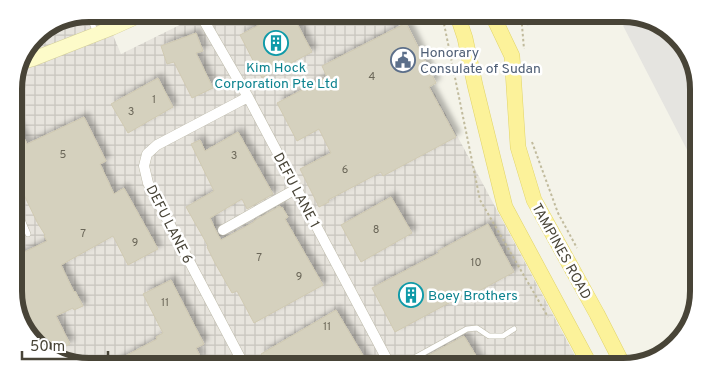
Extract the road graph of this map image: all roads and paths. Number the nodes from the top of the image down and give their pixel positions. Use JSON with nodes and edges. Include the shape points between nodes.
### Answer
{"nodes":[{"id":1,"x":95,"y":22,"type":"edge"},
{"id":2,"x":101,"y":22,"type":"edge"},
{"id":3,"x":125,"y":22,"type":"edge"},
{"id":4,"x":205,"y":22,"type":"edge"},
{"id":5,"x":460,"y":22,"type":"edge"},
{"id":6,"x":496,"y":22,"type":"edge"},
{"id":7,"x":521,"y":22,"type":"edge"},
{"id":8,"x":102,"y":32,"type":"junction"},
{"id":9,"x":524,"y":50,"type":"dead end"},
{"id":10,"x":29,"y":60,"type":"edge"},
{"id":11,"x":248,"y":97,"type":"junction"},
{"id":12,"x":530,"y":139,"type":"dead end"},
{"id":13,"x":296,"y":189,"type":"junction"},
{"id":14,"x":22,"y":221,"type":"edge"},
{"id":15,"x":223,"y":230,"type":"dead end"},
{"id":16,"x":28,"y":234,"type":"dead end"},
{"id":17,"x":580,"y":255,"type":"dead end"},
{"id":18,"x":514,"y":329,"type":"dead end"},
{"id":19,"x":241,"y":358,"type":"edge"},
{"id":20,"x":385,"y":358,"type":"edge"},
{"id":21,"x":414,"y":358,"type":"edge"},
{"id":22,"x":586,"y":358,"type":"edge"},
{"id":23,"x":619,"y":358,"type":"edge"}],
"edges":[{"from":1,"to":8,"type":"lane"},
{"from":2,"to":8,"type":"lane"},
{"from":3,"to":8,"type":"main road"},
{"from":4,"to":11,"type":"street","name":"DEFU LANE 1"},
{"from":5,"to":22,"type":"main road","name":"TAMPINES ROAD","via":[[505,207]]},
{"from":6,"to":23,"type":"main road","name":"TAMPINES ROAD","via":[[512,56],[518,147],[534,200]]},
{"from":7,"to":9,"type":"path"},
{"from":8,"to":10,"type":"main road"},
{"from":11,"to":13,"type":"street","name":"DEFU LANE 1"},
{"from":11,"to":19,"type":"street","name":"DEFU LANE 6","via":[[157,145],[147,154],[144,166],[148,183]]},
{"from":12,"to":17,"type":"path","via":[[558,213]]},
{"from":13,"to":15,"type":"street"},
{"from":13,"to":20,"type":"street","name":"DEFU LANE 1"},
{"from":14,"to":16,"type":"lane"},
{"from":18,"to":21,"type":"lane","via":[[503,336],[489,336],[477,328],[467,329]]}]}
